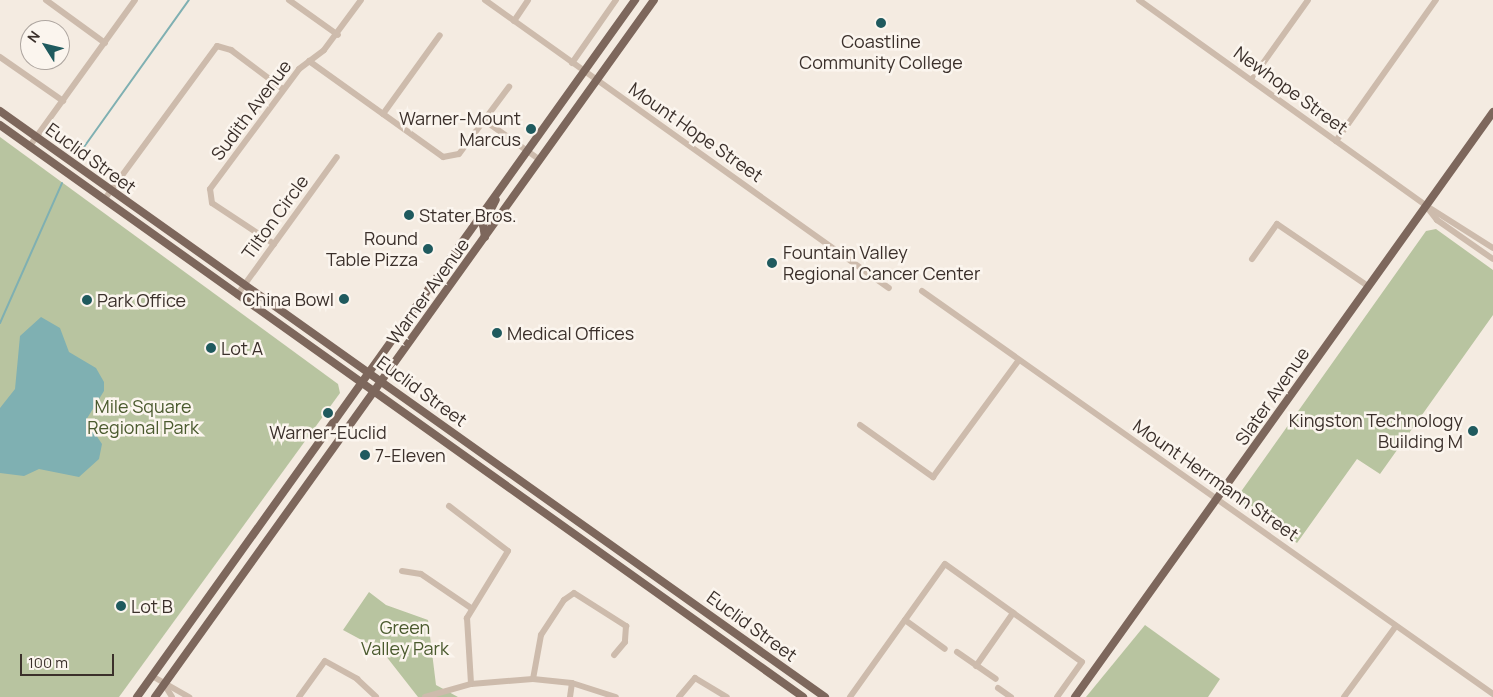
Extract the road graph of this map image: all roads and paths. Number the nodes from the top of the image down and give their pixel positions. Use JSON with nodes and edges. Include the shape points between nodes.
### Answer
{"nodes":[{"id":1,"x":46,"y":0,"type":"edge"},
{"id":2,"x":135,"y":0,"type":"edge"},
{"id":3,"x":289,"y":0,"type":"edge"},
{"id":4,"x":361,"y":0,"type":"edge"},
{"id":5,"x":485,"y":0,"type":"edge"},
{"id":6,"x":528,"y":0,"type":"edge"},
{"id":7,"x":616,"y":0,"type":"edge"},
{"id":8,"x":635,"y":0,"type":"edge"},
{"id":9,"x":654,"y":0,"type":"edge"},
{"id":10,"x":1139,"y":0,"type":"edge"},
{"id":11,"x":1308,"y":0,"type":"edge"},
{"id":12,"x":1436,"y":0,"type":"edge"},
{"id":13,"x":514,"y":21,"type":"junction"},
{"id":14,"x":338,"y":35,"type":"junction"},
{"id":15,"x":440,"y":35,"type":"dead end"},
{"id":16,"x":105,"y":43,"type":"junction"},
{"id":17,"x":0,"y":57,"type":"edge"},
{"id":18,"x":309,"y":61,"type":"junction"},
{"id":19,"x":572,"y":63,"type":"junction"},
{"id":20,"x":585,"y":72,"type":"junction"},
{"id":21,"x":1252,"y":80,"type":"junction"},
{"id":22,"x":598,"y":81,"type":"junction"},
{"id":23,"x":508,"y":87,"type":"dead end"},
{"id":24,"x":283,"y":89,"type":"junction"},
{"id":25,"x":63,"y":101,"type":"junction"},
{"id":26,"x":0,"y":111,"type":"edge"},
{"id":27,"x":1493,"y":112,"type":"edge"},
{"id":28,"x":383,"y":114,"type":"junction"},
{"id":29,"x":484,"y":120,"type":"junction"},
{"id":30,"x":0,"y":125,"type":"edge"},
{"id":31,"x":37,"y":137,"type":"junction"},
{"id":32,"x":1336,"y":141,"type":"junction"},
{"id":33,"x":29,"y":147,"type":"junction"},
{"id":34,"x":528,"y":151,"type":"junction"},
{"id":35,"x":337,"y":157,"type":"dead end"},
{"id":36,"x":540,"y":160,"type":"junction"},
{"id":37,"x":110,"y":191,"type":"junction"},
{"id":38,"x":496,"y":196,"type":"junction"},
{"id":39,"x":104,"y":200,"type":"junction"},
{"id":40,"x":1425,"y":205,"type":"junction"},
{"id":41,"x":485,"y":237,"type":"junction"},
{"id":42,"x":274,"y":244,"type":"junction"},
{"id":43,"x":1493,"y":248,"type":"edge"},
{"id":44,"x":1252,"y":259,"type":"dead end"},
{"id":45,"x":1493,"y":259,"type":"edge"},
{"id":46,"x":244,"y":284,"type":"junction"},
{"id":47,"x":1368,"y":286,"type":"junction"},
{"id":48,"x":889,"y":288,"type":"dead end"},
{"id":49,"x":922,"y":291,"type":"dead end"},
{"id":50,"x":237,"y":295,"type":"junction"},
{"id":51,"x":1019,"y":360,"type":"junction"},
{"id":52,"x":370,"y":371,"type":"junction"},
{"id":53,"x":382,"y":380,"type":"junction"},
{"id":54,"x":361,"y":384,"type":"junction"},
{"id":55,"x":374,"y":392,"type":"junction"},
{"id":56,"x":860,"y":425,"type":"dead end"},
{"id":57,"x":1218,"y":500,"type":"junction"},
{"id":58,"x":449,"y":506,"type":"dead end"},
{"id":59,"x":402,"y":570,"type":"dead end"},
{"id":60,"x":471,"y":608,"type":"junction"},
{"id":61,"x":1014,"y":613,"type":"junction"},
{"id":62,"x":905,"y":620,"type":"junction"},
{"id":63,"x":1396,"y":626,"type":"junction"},
{"id":64,"x":945,"y":649,"type":"dead end"},
{"id":65,"x":957,"y":652,"type":"dead end"},
{"id":66,"x":614,"y":654,"type":"dead end"},
{"id":67,"x":976,"y":666,"type":"junction"},
{"id":68,"x":152,"y":676,"type":"junction"},
{"id":69,"x":532,"y":679,"type":"junction"},
{"id":70,"x":996,"y":680,"type":"dead end"},
{"id":71,"x":572,"y":683,"type":"junction"},
{"id":72,"x":164,"y":684,"type":"junction"},
{"id":73,"x":471,"y":684,"type":"junction"},
{"id":74,"x":998,"y":688,"type":"dead end"},
{"id":75,"x":1493,"y":694,"type":"edge"},
{"id":76,"x":137,"y":697,"type":"edge"},
{"id":77,"x":155,"y":697,"type":"edge"},
{"id":78,"x":172,"y":697,"type":"edge"},
{"id":79,"x":189,"y":697,"type":"edge"},
{"id":80,"x":299,"y":697,"type":"edge"},
{"id":81,"x":376,"y":697,"type":"edge"},
{"id":82,"x":425,"y":697,"type":"edge"},
{"id":83,"x":570,"y":697,"type":"edge"},
{"id":84,"x":616,"y":697,"type":"edge"},
{"id":85,"x":680,"y":697,"type":"edge"},
{"id":86,"x":727,"y":697,"type":"edge"},
{"id":87,"x":803,"y":697,"type":"edge"},
{"id":88,"x":825,"y":697,"type":"edge"},
{"id":89,"x":850,"y":697,"type":"edge"},
{"id":90,"x":1011,"y":697,"type":"edge"},
{"id":91,"x":1057,"y":697,"type":"edge"},
{"id":92,"x":1074,"y":697,"type":"edge"},
{"id":93,"x":1344,"y":697,"type":"edge"}],
"edges":[{"from":1,"to":16,"type":"street"},
{"from":2,"to":16,"type":"street"},
{"from":3,"to":14,"type":"street"},
{"from":4,"to":14,"type":"street","name":"Sudith Avenue"},
{"from":5,"to":13,"type":"street","name":"Mount Hope Street"},
{"from":6,"to":13,"type":"street"},
{"from":7,"to":19,"type":"street"},
{"from":8,"to":20,"type":"main road","name":"Warner Avenue"},
{"from":9,"to":22,"type":"main road","name":"Warner Avenue"},
{"from":10,"to":21,"type":"street","name":"Newhope Street"},
{"from":11,"to":21,"type":"street"},
{"from":12,"to":32,"type":"street"},
{"from":13,"to":19,"type":"street","name":"Mount Hope Street"},
{"from":14,"to":18,"type":"street","name":"Sudith Avenue"},
{"from":15,"to":28,"type":"street"},
{"from":16,"to":25,"type":"street"},
{"from":17,"to":25,"type":"street"},
{"from":18,"to":24,"type":"street","name":"Sudith Avenue"},
{"from":18,"to":28,"type":"street"},
{"from":19,"to":20,"type":"street","name":"Mount Hope Street"},
{"from":20,"to":22,"type":"street","name":"Mount Hope Street"},
{"from":20,"to":34,"type":"main road","name":"Warner Avenue"},
{"from":21,"to":32,"type":"street","name":"Newhope Street"},
{"from":22,"to":36,"type":"main road","name":"Warner Avenue"},
{"from":22,"to":48,"type":"street","name":"Mount Hope Street"},
{"from":23,"to":29,"type":"street"},
{"from":24,"to":37,"type":"street","via":[[231,50],[217,46]]},
{"from":24,"to":42,"type":"street","name":"Sudith Avenue","via":[[208,197]]},
{"from":25,"to":31,"type":"street"},
{"from":26,"to":31,"type":"main road","name":"Euclid Street"},
{"from":27,"to":40,"type":"main road","name":"Slater Avenue"},
{"from":28,"to":29,"type":"street","via":[[443,157],[453,157]]},
{"from":29,"to":34,"type":"street"},
{"from":30,"to":33,"type":"main road","name":"Euclid Street"},
{"from":31,"to":33,"type":"street"},
{"from":31,"to":37,"type":"main road","name":"Euclid Street"},
{"from":32,"to":40,"type":"street","name":"Newhope Street"},
{"from":33,"to":39,"type":"main road","name":"Euclid Street"},
{"from":34,"to":36,"type":"street"},
{"from":34,"to":38,"type":"main road","name":"Warner Avenue"},
{"from":35,"to":42,"type":"street","name":"Tilton Circle"},
{"from":36,"to":41,"type":"main road","name":"Warner Avenue"},
{"from":37,"to":39,"type":"street"},
{"from":37,"to":46,"type":"main road","name":"Euclid Street"},
{"from":38,"to":41,"type":"main road","via":[[482,228]]},
{"from":38,"to":52,"type":"main road","name":"Warner Avenue"},
{"from":39,"to":50,"type":"main road","name":"Euclid Street"},
{"from":40,"to":43,"type":"street","name":"Newhope Street"},
{"from":40,"to":45,"type":"street","name":"Newhope Street","via":[[1437,220]]},
{"from":40,"to":47,"type":"main road","name":"Slater Avenue"},
{"from":41,"to":53,"type":"main road","name":"Warner Avenue"},
{"from":42,"to":46,"type":"street","name":"Tilton Circle"},
{"from":44,"to":47,"type":"street","via":[[1277,224]]},
{"from":46,"to":50,"type":"street","name":"Tilton Circle"},
{"from":46,"to":52,"type":"main road","name":"Euclid Street"},
{"from":47,"to":57,"type":"main road","name":"Slater Avenue"},
{"from":49,"to":51,"type":"street","name":"Mount Herrmann Street"},
{"from":50,"to":54,"type":"main road","name":"Euclid Street"},
{"from":51,"to":56,"type":"street","via":[[933,477]]},
{"from":51,"to":57,"type":"street","name":"Mount Herrmann Street"},
{"from":52,"to":53,"type":"main road","name":"Euclid Street"},
{"from":52,"to":54,"type":"main road","name":"Warner Avenue"},
{"from":53,"to":55,"type":"main road","name":"Warner Avenue"},
{"from":53,"to":88,"type":"main road","name":"Euclid Street"},
{"from":54,"to":55,"type":"main road","name":"Euclid Street"},
{"from":54,"to":68,"type":"main road","name":"Warner Avenue"},
{"from":55,"to":72,"type":"main road","name":"Warner Avenue"},
{"from":55,"to":87,"type":"main road","name":"Euclid Street"},
{"from":57,"to":63,"type":"street","name":"Mount Herrmann Street"},
{"from":57,"to":92,"type":"main road","name":"Slater Avenue"},
{"from":58,"to":60,"type":"street","via":[[508,551]]},
{"from":59,"to":60,"type":"street","via":[[421,574]]},
{"from":60,"to":73,"type":"street","via":[[466,640]]},
{"from":61,"to":62,"type":"street","via":[[945,564]]},
{"from":61,"to":67,"type":"street"},
{"from":61,"to":91,"type":"street","via":[[1082,662]]},
{"from":62,"to":64,"type":"street"},
{"from":62,"to":89,"type":"street"},
{"from":63,"to":75,"type":"street","name":"Mount Herrmann Street"},
{"from":63,"to":93,"type":"street"},
{"from":65,"to":67,"type":"street"},
{"from":66,"to":69,"type":"street","via":[[627,636],[626,626],[574,593],[541,635]]},
{"from":67,"to":70,"type":"street"},
{"from":68,"to":72,"type":"street"},
{"from":68,"to":76,"type":"main road","name":"Warner Avenue"},
{"from":69,"to":71,"type":"street"},
{"from":69,"to":73,"type":"street"},
{"from":71,"to":83,"type":"street"},
{"from":71,"to":84,"type":"street"},
{"from":72,"to":77,"type":"main road","name":"Warner Avenue"},
{"from":72,"to":78,"type":"street"},
{"from":72,"to":79,"type":"street"},
{"from":73,"to":82,"type":"street"},
{"from":74,"to":90,"type":"street"},
{"from":80,"to":81,"type":"street","via":[[325,661],[357,679]]},
{"from":85,"to":86,"type":"street","via":[[695,678]]}]}
